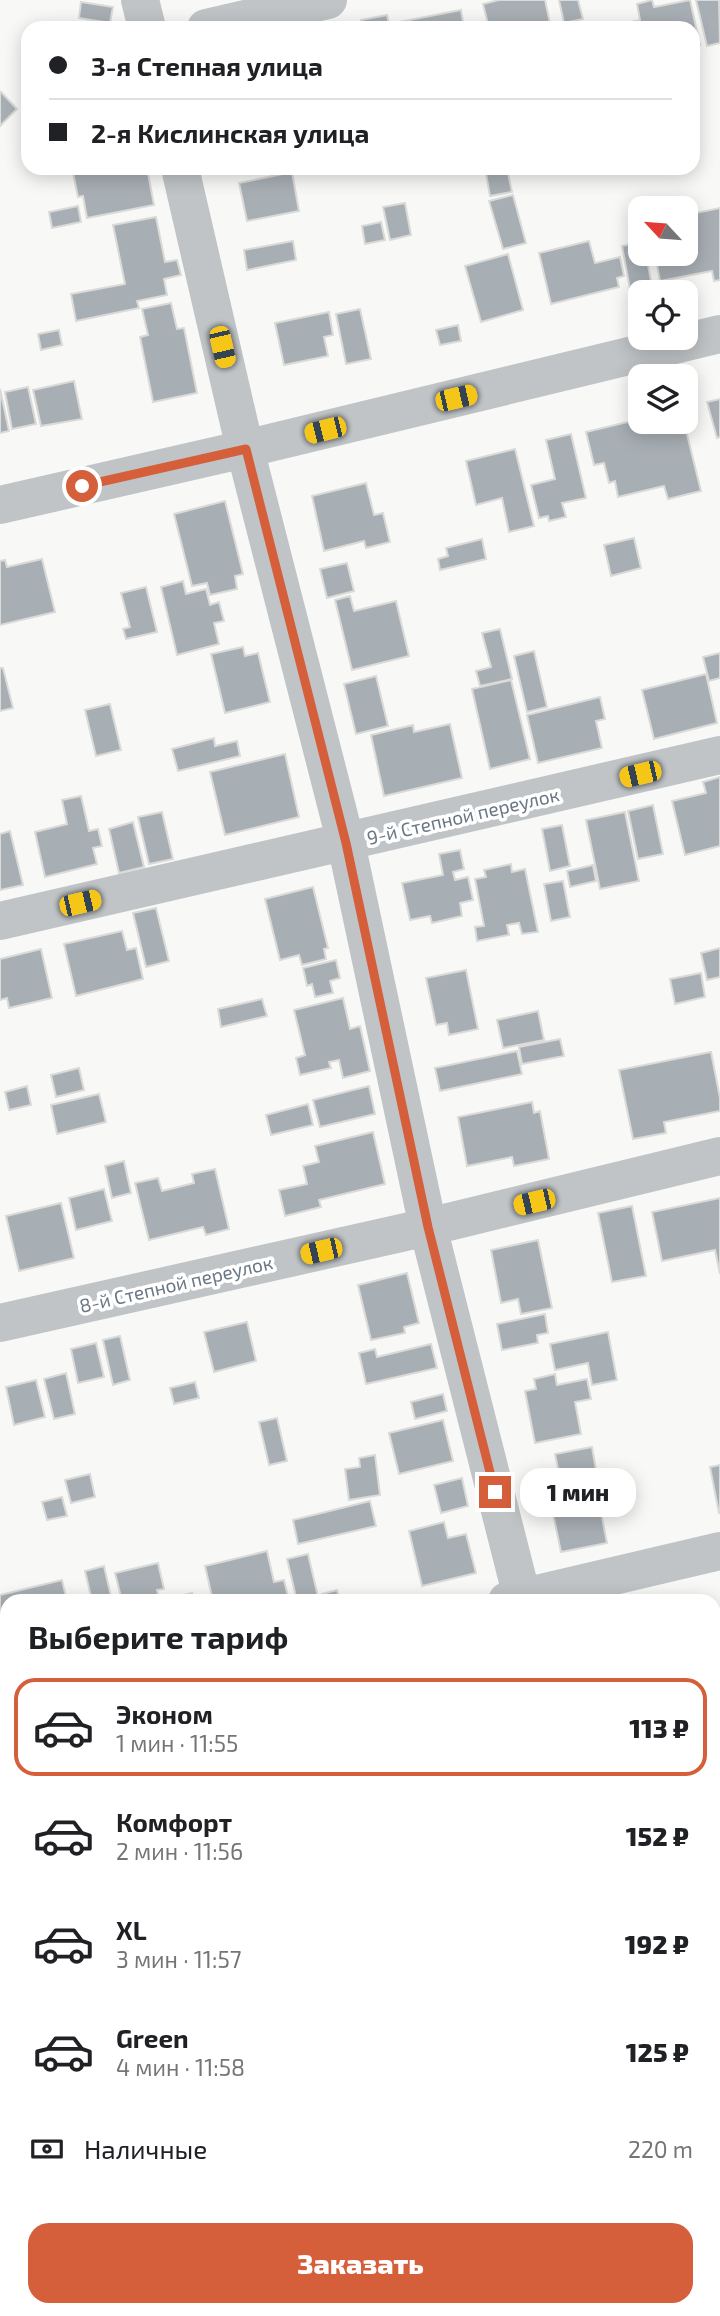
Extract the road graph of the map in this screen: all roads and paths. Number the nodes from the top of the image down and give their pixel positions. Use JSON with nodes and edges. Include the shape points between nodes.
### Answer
{"nodes":[{"id":1,"x":139,"y":0,"type":"edge"},
{"id":2,"x":328,"y":0,"type":"edge"},
{"id":3,"x":145,"y":21,"type":"edge"},
{"id":4,"x":236,"y":21,"type":"edge"},
{"id":5,"x":182,"y":175,"type":"edge"},
{"id":6,"x":720,"y":334,"type":"edge"},
{"id":7,"x":246,"y":449,"type":"junction"},
{"id":8,"x":0,"y":505,"type":"edge"},
{"id":9,"x":720,"y":755,"type":"edge"},
{"id":10,"x":346,"y":843,"type":"junction"},
{"id":11,"x":0,"y":920,"type":"edge"},
{"id":12,"x":720,"y":1156,"type":"edge"},
{"id":13,"x":428,"y":1227,"type":"junction"},
{"id":14,"x":0,"y":1323,"type":"edge"},
{"id":15,"x":720,"y":1551,"type":"edge"},
{"id":16,"x":517,"y":1594,"type":"edge"},
{"id":17,"x":543,"y":1594,"type":"edge"}],
"edges":[{"from":1,"to":3,"type":"street"},
{"from":2,"to":4,"type":"street"},
{"from":5,"to":7,"type":"street"},
{"from":6,"to":7,"type":"street"},
{"from":7,"to":8,"type":"street"},
{"from":7,"to":10,"type":"street"},
{"from":9,"to":10,"type":"street","name":"9-й Степной переулок"},
{"from":10,"to":11,"type":"street","name":"9-й Степной переулок"},
{"from":10,"to":13,"type":"street"},
{"from":12,"to":13,"type":"street","name":"8-й Степной переулок"},
{"from":13,"to":14,"type":"street","name":"8-й Степной переулок"},
{"from":13,"to":16,"type":"street"},
{"from":15,"to":17,"type":"street"}]}
